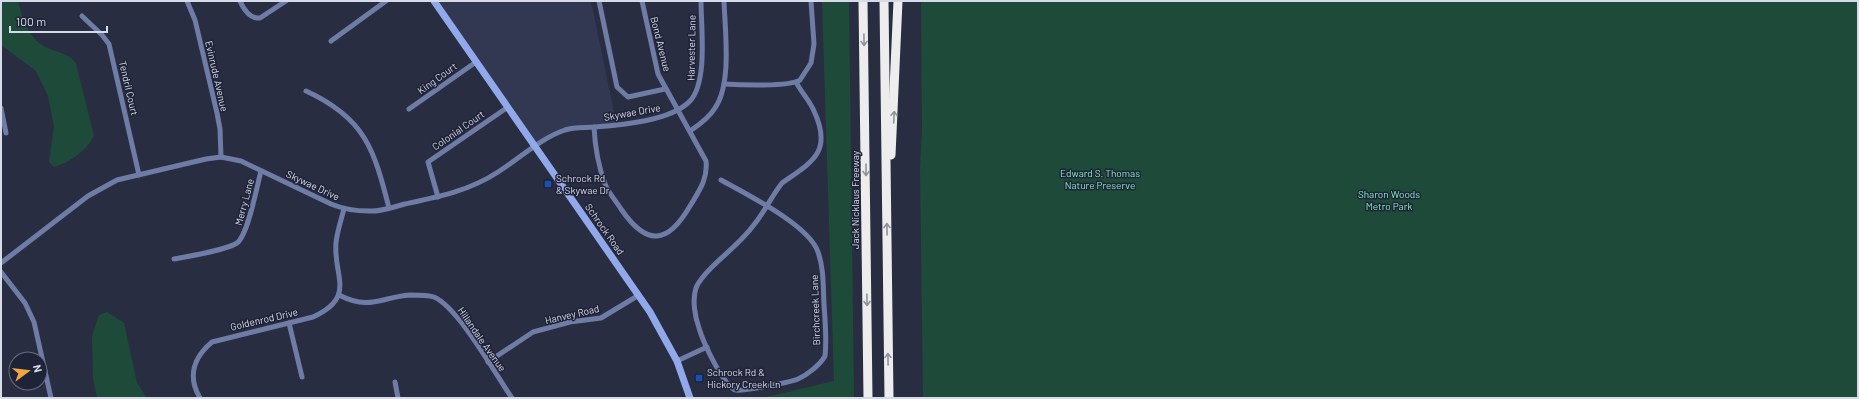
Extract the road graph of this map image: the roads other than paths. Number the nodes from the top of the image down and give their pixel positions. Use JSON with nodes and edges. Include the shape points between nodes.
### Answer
{"nodes":[{"id":1,"x":187,"y":1,"type":"edge"},
{"id":2,"x":240,"y":1,"type":"edge"},
{"id":3,"x":286,"y":1,"type":"edge"},
{"id":4,"x":386,"y":1,"type":"edge"},
{"id":5,"x":434,"y":1,"type":"edge"},
{"id":6,"x":599,"y":1,"type":"edge"},
{"id":7,"x":642,"y":1,"type":"edge"},
{"id":8,"x":701,"y":1,"type":"edge"},
{"id":9,"x":724,"y":1,"type":"edge"},
{"id":10,"x":811,"y":1,"type":"edge"},
{"id":11,"x":863,"y":1,"type":"edge"},
{"id":12,"x":884,"y":1,"type":"edge"},
{"id":13,"x":898,"y":1,"type":"edge"},
{"id":14,"x":82,"y":16,"type":"dead end"},
{"id":15,"x":331,"y":42,"type":"dead end"},
{"id":16,"x":476,"y":62,"type":"junction"},
{"id":17,"x":796,"y":82,"type":"junction"},
{"id":18,"x":724,"y":84,"type":"junction"},
{"id":19,"x":665,"y":89,"type":"junction"},
{"id":20,"x":306,"y":91,"type":"dead end"},
{"id":21,"x":508,"y":107,"type":"junction"},
{"id":22,"x":1,"y":108,"type":"edge"},
{"id":23,"x":409,"y":109,"type":"dead end"},
{"id":24,"x":678,"y":110,"type":"junction"},
{"id":25,"x":594,"y":127,"type":"junction"},
{"id":26,"x":690,"y":131,"type":"junction"},
{"id":27,"x":6,"y":133,"type":"dead end"},
{"id":28,"x":536,"y":146,"type":"junction"},
{"id":29,"x":220,"y":157,"type":"junction"},
{"id":30,"x":262,"y":171,"type":"junction"},
{"id":31,"x":139,"y":175,"type":"junction"},
{"id":32,"x":721,"y":180,"type":"dead end"},
{"id":33,"x":438,"y":197,"type":"junction"},
{"id":34,"x":767,"y":206,"type":"junction"},
{"id":35,"x":389,"y":208,"type":"junction"},
{"id":36,"x":344,"y":209,"type":"junction"},
{"id":37,"x":886,"y":212,"type":"junction"},
{"id":38,"x":174,"y":259,"type":"dead end"},
{"id":39,"x":1,"y":263,"type":"edge"},
{"id":40,"x":1,"y":272,"type":"edge"},
{"id":41,"x":339,"y":295,"type":"junction"},
{"id":42,"x":639,"y":295,"type":"junction"},
{"id":43,"x":289,"y":323,"type":"junction"},
{"id":44,"x":707,"y":347,"type":"junction"},
{"id":45,"x":677,"y":361,"type":"junction"},
{"id":46,"x":488,"y":362,"type":"junction"},
{"id":47,"x":302,"y":377,"type":"dead end"},
{"id":48,"x":395,"y":382,"type":"dead end"},
{"id":49,"x":509,"y":397,"type":"edge"},
{"id":50,"x":51,"y":398,"type":"edge"},
{"id":51,"x":200,"y":398,"type":"edge"},
{"id":52,"x":398,"y":398,"type":"edge"},
{"id":53,"x":690,"y":398,"type":"edge"},
{"id":54,"x":868,"y":398,"type":"edge"},
{"id":55,"x":889,"y":398,"type":"edge"}],
"edges":[{"from":1,"to":29,"type":"street","name":"Evinrude Avenue","via":[[195,20],[217,113]]},
{"from":2,"to":3,"type":"street","via":[[249,15],[260,18]]},
{"from":4,"to":15,"type":"street"},
{"from":5,"to":16,"type":"main road","name":"Schrock Road"},
{"from":6,"to":19,"type":"street","via":[[617,87],[628,97]]},
{"from":7,"to":19,"type":"street","name":"Bond Avenue","via":[[658,74]]},
{"from":8,"to":24,"type":"street","name":"Harvester Lane","via":[[700,81],[690,101]]},
{"from":9,"to":18,"type":"street"},
{"from":10,"to":17,"type":"street","via":[[814,44],[811,63]]},
{"from":11,"to":54,"type":"highway","name":"Jack Nicklaus Freeway","one_way":true},
{"from":12,"to":37,"type":"highway"},
{"from":37,"to":13,"type":"highway","one_way":true,"via":[[894,114]]},
{"from":14,"to":31,"type":"street","name":"Tendril Court","via":[[109,44]]},
{"from":16,"to":21,"type":"main road","name":"Schrock Road"},
{"from":16,"to":23,"type":"street","name":"King Court"},
{"from":17,"to":18,"type":"street"},
{"from":17,"to":34,"type":"street","via":[[814,111],[823,135],[814,160],[782,183]]},
{"from":18,"to":26,"type":"street","via":[[715,108],[701,124]]},
{"from":19,"to":24,"type":"street","name":"Bond Avenue"},
{"from":20,"to":35,"type":"street","via":[[336,107],[355,124],[366,139],[379,168]]},
{"from":21,"to":28,"type":"main road","name":"Schrock Road"},
{"from":21,"to":33,"type":"street","name":"Colonial Court","via":[[428,162]]},
{"from":22,"to":27,"type":"street"},
{"from":24,"to":25,"type":"street","name":"Skywae Drive","via":[[622,125]]},
{"from":24,"to":26,"type":"street"},
{"from":25,"to":26,"type":"street","via":[[596,153],[605,185],[628,220],[638,230],[651,236],[664,235],[676,228],[704,182],[706,161]]},
{"from":25,"to":28,"type":"street","name":"Skywae Drive","via":[[567,129]]},
{"from":28,"to":33,"type":"street","name":"Skywae Drive","via":[[498,172],[470,187]]},
{"from":28,"to":42,"type":"main road","name":"Schrock Road"},
{"from":29,"to":30,"type":"street","name":"Skywae Drive","via":[[242,161]]},
{"from":29,"to":31,"type":"street","name":"Skywae Drive"},
{"from":30,"to":36,"type":"street","name":"Skywae Drive"},
{"from":30,"to":38,"type":"street","name":"Merry Lane","via":[[245,233],[237,242]]},
{"from":31,"to":39,"type":"street","name":"Skywae Drive","via":[[117,180],[88,196]]},
{"from":32,"to":34,"type":"street","name":"Birchcreek Lane"},
{"from":33,"to":35,"type":"street","name":"Skywae Drive"},
{"from":34,"to":44,"type":"street","via":[[753,227],[703,276],[696,288],[694,302],[699,328]]},
{"from":34,"to":44,"type":"street","name":"Birchcreek Lane","via":[[805,233],[818,251],[823,272],[825,356],[797,379],[744,391],[733,389]]},
{"from":35,"to":36,"type":"street","name":"Skywae Drive","via":[[370,211]]},
{"from":36,"to":41,"type":"street","via":[[336,242],[341,280]]},
{"from":55,"to":37,"type":"highway","one_way":true},
{"from":40,"to":50,"type":"street","via":[[25,303],[34,322]]},
{"from":41,"to":43,"type":"street","name":"Goldenrod Drive","via":[[324,312]]},
{"from":41,"to":46,"type":"street","name":"Hillandale Avenue","via":[[348,300],[372,303],[410,295],[434,297],[453,311]]},
{"from":42,"to":45,"type":"main road","name":"Schrock Road"},
{"from":42,"to":46,"type":"street","name":"Hanvey Road","via":[[601,318],[570,322],[533,332]]},
{"from":43,"to":47,"type":"street"},
{"from":43,"to":51,"type":"street","name":"Goldenrod Drive","via":[[212,342],[202,350],[195,362],[193,381]]},
{"from":44,"to":45,"type":"street"},
{"from":45,"to":53,"type":"main road","name":"Schrock Road"},
{"from":46,"to":49,"type":"street","name":"Hillandale Avenue"},
{"from":48,"to":52,"type":"street"}]}
